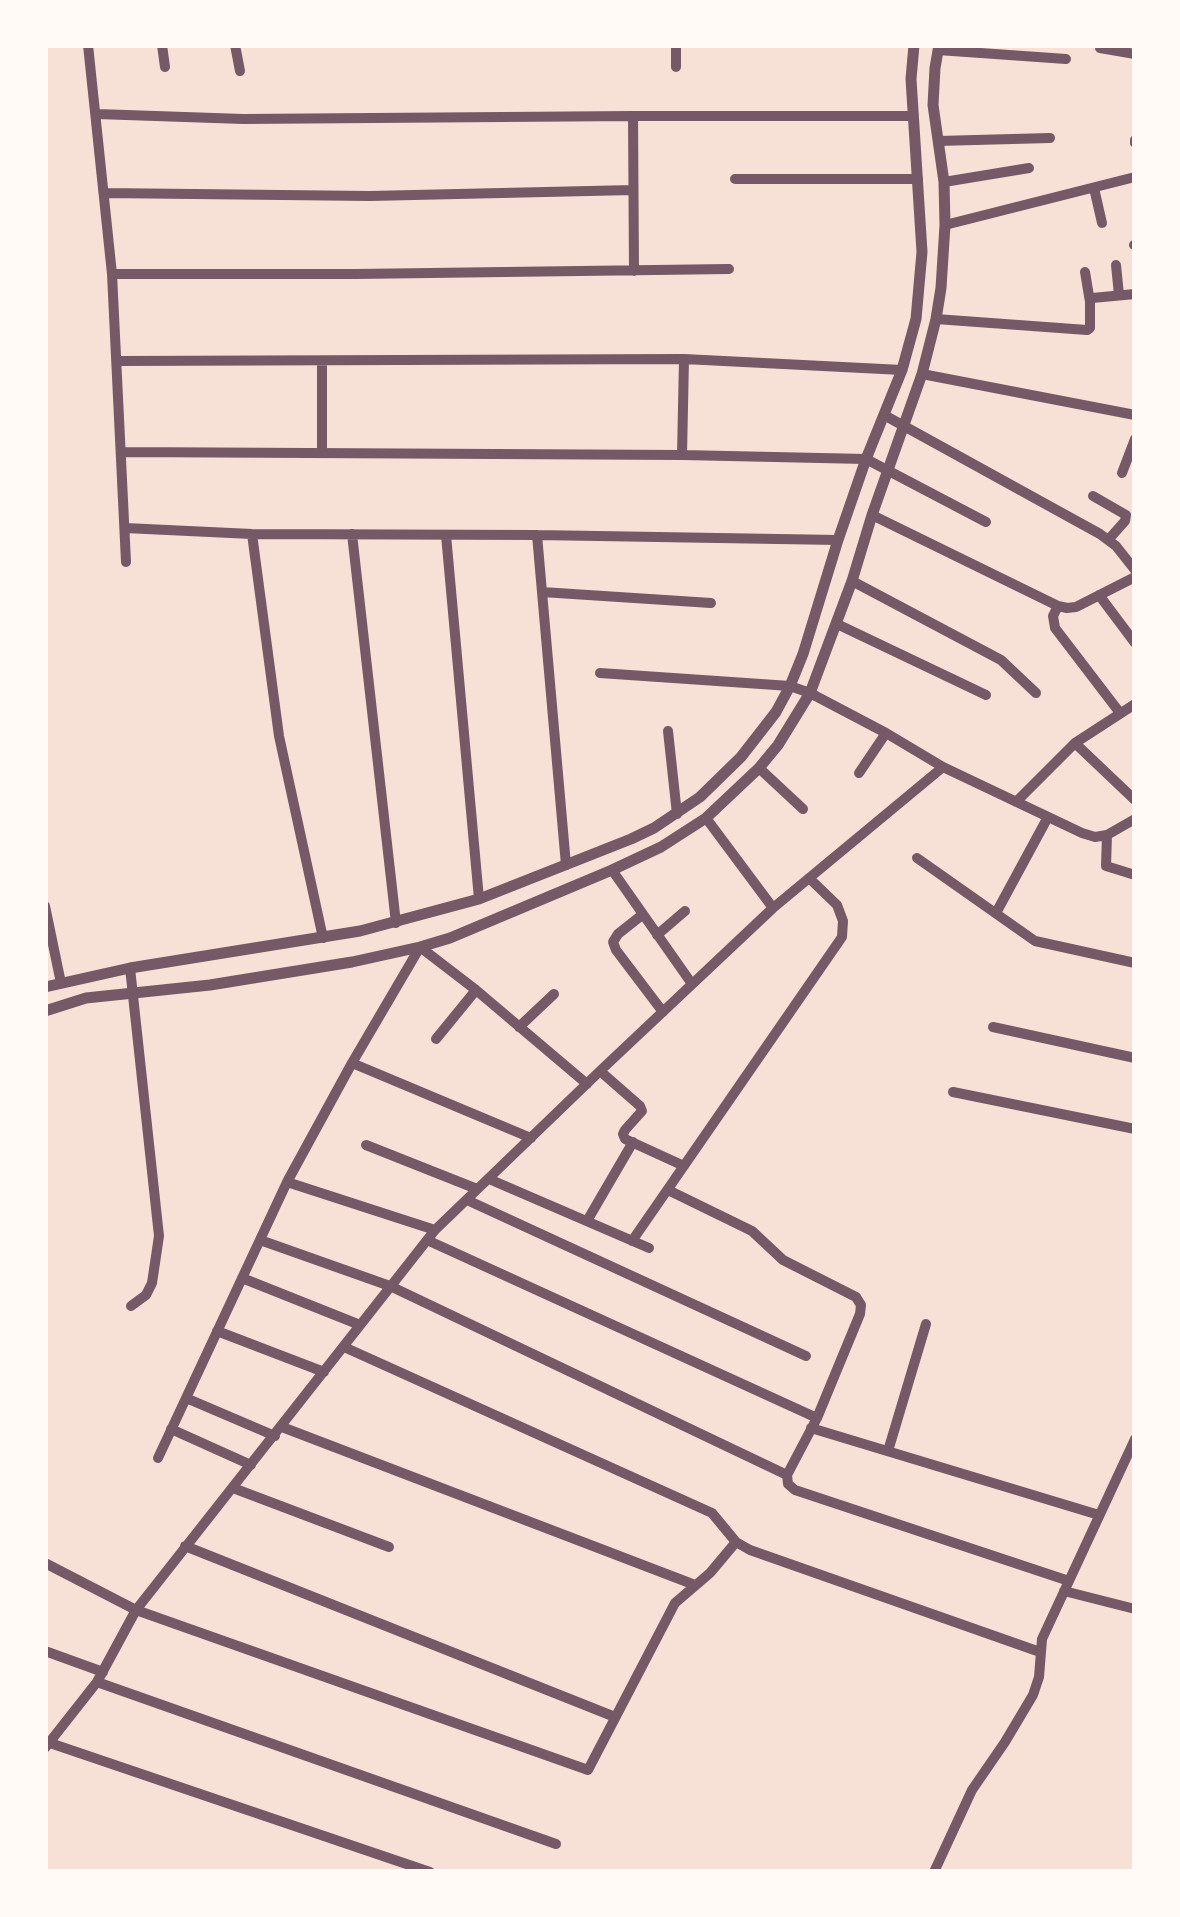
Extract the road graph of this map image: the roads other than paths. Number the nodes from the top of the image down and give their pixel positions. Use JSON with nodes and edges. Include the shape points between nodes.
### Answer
{"nodes":[{"id":1,"x":88,"y":45,"type":"edge"},
{"id":2,"x":162,"y":45,"type":"edge"},
{"id":3,"x":235,"y":45,"type":"edge"},
{"id":4,"x":676,"y":45,"type":"edge"},
{"id":5,"x":914,"y":45,"type":"edge"},
{"id":6,"x":938,"y":47,"type":"edge"},
{"id":7,"x":1100,"y":48,"type":"dead end"},
{"id":8,"x":1135,"y":54,"type":"edge"},
{"id":9,"x":1066,"y":59,"type":"dead end"},
{"id":10,"x":165,"y":67,"type":"dead end"},
{"id":11,"x":676,"y":67,"type":"dead end"},
{"id":12,"x":240,"y":71,"type":"dead end"},
{"id":13,"x":97,"y":114,"type":"junction"},
{"id":14,"x":633,"y":116,"type":"junction"},
{"id":15,"x":914,"y":116,"type":"junction"},
{"id":16,"x":1050,"y":138,"type":"dead end"},
{"id":17,"x":938,"y":142,"type":"junction"},
{"id":18,"x":1030,"y":168,"type":"dead end"},
{"id":19,"x":1135,"y":177,"type":"edge"},
{"id":20,"x":735,"y":179,"type":"dead end"},
{"id":21,"x":918,"y":179,"type":"junction"},
{"id":22,"x":944,"y":182,"type":"junction"},
{"id":23,"x":1094,"y":188,"type":"junction"},
{"id":24,"x":634,"y":190,"type":"junction"},
{"id":25,"x":104,"y":193,"type":"junction"},
{"id":26,"x":1102,"y":224,"type":"dead end"},
{"id":27,"x":945,"y":225,"type":"junction"},
{"id":28,"x":1116,"y":265,"type":"dead end"},
{"id":29,"x":730,"y":269,"type":"dead end"},
{"id":30,"x":634,"y":271,"type":"junction"},
{"id":31,"x":1085,"y":272,"type":"dead end"},
{"id":32,"x":112,"y":274,"type":"junction"},
{"id":33,"x":1135,"y":294,"type":"edge"},
{"id":34,"x":1119,"y":295,"type":"junction"},
{"id":35,"x":1090,"y":302,"type":"junction"},
{"id":36,"x":936,"y":319,"type":"junction"},
{"id":37,"x":684,"y":359,"type":"junction"},
{"id":38,"x":118,"y":361,"type":"junction"},
{"id":39,"x":322,"y":361,"type":"junction"},
{"id":40,"x":902,"y":370,"type":"junction"},
{"id":41,"x":922,"y":374,"type":"junction"},
{"id":42,"x":884,"y":415,"type":"junction"},
{"id":43,"x":1135,"y":415,"type":"edge"},
{"id":44,"x":905,"y":426,"type":"junction"},
{"id":45,"x":1135,"y":438,"type":"edge"},
{"id":46,"x":122,"y":452,"type":"junction"},
{"id":47,"x":322,"y":453,"type":"junction"},
{"id":48,"x":682,"y":454,"type":"junction"},
{"id":49,"x":866,"y":459,"type":"junction"},
{"id":50,"x":888,"y":470,"type":"junction"},
{"id":51,"x":1122,"y":473,"type":"dead end"},
{"id":52,"x":1093,"y":496,"type":"dead end"},
{"id":53,"x":872,"y":515,"type":"junction"},
{"id":54,"x":986,"y":522,"type":"dead end"},
{"id":55,"x":124,"y":528,"type":"junction"},
{"id":56,"x":252,"y":534,"type":"junction"},
{"id":57,"x":352,"y":534,"type":"junction"},
{"id":58,"x":446,"y":535,"type":"junction"},
{"id":59,"x":537,"y":535,"type":"junction"},
{"id":60,"x":1108,"y":539,"type":"junction"},
{"id":61,"x":838,"y":540,"type":"junction"},
{"id":62,"x":126,"y":562,"type":"dead end"},
{"id":63,"x":1135,"y":573,"type":"edge"},
{"id":64,"x":852,"y":581,"type":"junction"},
{"id":65,"x":542,"y":592,"type":"junction"},
{"id":66,"x":1099,"y":595,"type":"junction"},
{"id":67,"x":711,"y":603,"type":"dead end"},
{"id":68,"x":1058,"y":606,"type":"junction"},
{"id":69,"x":837,"y":624,"type":"junction"},
{"id":70,"x":1135,"y":643,"type":"edge"},
{"id":71,"x":600,"y":673,"type":"dead end"},
{"id":72,"x":790,"y":686,"type":"junction"},
{"id":73,"x":1036,"y":692,"type":"dead end"},
{"id":74,"x":810,"y":694,"type":"junction"},
{"id":75,"x":986,"y":695,"type":"dead end"},
{"id":76,"x":1135,"y":704,"type":"edge"},
{"id":77,"x":1120,"y":713,"type":"junction"},
{"id":78,"x":668,"y":730,"type":"dead end"},
{"id":79,"x":886,"y":732,"type":"junction"},
{"id":80,"x":1075,"y":744,"type":"junction"},
{"id":81,"x":759,"y":768,"type":"junction"},
{"id":82,"x":943,"y":768,"type":"junction"},
{"id":83,"x":859,"y":773,"type":"dead end"},
{"id":84,"x":1135,"y":800,"type":"edge"},
{"id":85,"x":1016,"y":802,"type":"junction"},
{"id":86,"x":803,"y":809,"type":"dead end"},
{"id":87,"x":676,"y":814,"type":"junction"},
{"id":88,"x":1048,"y":817,"type":"junction"},
{"id":89,"x":706,"y":818,"type":"junction"},
{"id":90,"x":1135,"y":819,"type":"edge"},
{"id":91,"x":1107,"y":835,"type":"junction"},
{"id":92,"x":917,"y":858,"type":"dead end"},
{"id":93,"x":566,"y":866,"type":"junction"},
{"id":94,"x":612,"y":870,"type":"junction"},
{"id":95,"x":1135,"y":875,"type":"edge"},
{"id":96,"x":809,"y":878,"type":"junction"},
{"id":97,"x":479,"y":899,"type":"junction"},
{"id":98,"x":45,"y":906,"type":"edge"},
{"id":99,"x":773,"y":908,"type":"junction"},
{"id":100,"x":684,"y":911,"type":"dead end"},
{"id":101,"x":996,"y":913,"type":"junction"},
{"id":102,"x":642,"y":915,"type":"junction"},
{"id":103,"x":396,"y":923,"type":"junction"},
{"id":104,"x":657,"y":935,"type":"junction"},
{"id":105,"x":323,"y":938,"type":"junction"},
{"id":106,"x":420,"y":947,"type":"junction"},
{"id":107,"x":1135,"y":963,"type":"edge"},
{"id":108,"x":130,"y":968,"type":"junction"},
{"id":109,"x":60,"y":983,"type":"junction"},
{"id":110,"x":692,"y":984,"type":"junction"},
{"id":111,"x":45,"y":987,"type":"edge"},
{"id":112,"x":476,"y":990,"type":"junction"},
{"id":113,"x":132,"y":993,"type":"junction"},
{"id":114,"x":554,"y":994,"type":"dead end"},
{"id":115,"x":45,"y":1011,"type":"edge"},
{"id":116,"x":662,"y":1012,"type":"junction"},
{"id":117,"x":519,"y":1026,"type":"junction"},
{"id":118,"x":994,"y":1026,"type":"dead end"},
{"id":119,"x":436,"y":1039,"type":"dead end"},
{"id":120,"x":1135,"y":1058,"type":"edge"},
{"id":121,"x":352,"y":1064,"type":"junction"},
{"id":122,"x":600,"y":1071,"type":"junction"},
{"id":123,"x":586,"y":1084,"type":"junction"},
{"id":124,"x":954,"y":1092,"type":"dead end"},
{"id":125,"x":1135,"y":1129,"type":"edge"},
{"id":126,"x":531,"y":1138,"type":"junction"},
{"id":127,"x":633,"y":1142,"type":"junction"},
{"id":128,"x":366,"y":1146,"type":"dead end"},
{"id":129,"x":684,"y":1166,"type":"junction"},
{"id":130,"x":489,"y":1178,"type":"junction"},
{"id":131,"x":288,"y":1182,"type":"junction"},
{"id":132,"x":478,"y":1190,"type":"junction"},
{"id":133,"x":668,"y":1190,"type":"junction"},
{"id":134,"x":466,"y":1200,"type":"junction"},
{"id":135,"x":587,"y":1221,"type":"junction"},
{"id":136,"x":436,"y":1230,"type":"junction"},
{"id":137,"x":260,"y":1240,"type":"junction"},
{"id":138,"x":427,"y":1240,"type":"junction"},
{"id":139,"x":632,"y":1240,"type":"junction"},
{"id":140,"x":649,"y":1248,"type":"dead end"},
{"id":141,"x":242,"y":1278,"type":"junction"},
{"id":142,"x":390,"y":1286,"type":"junction"},
{"id":143,"x":130,"y":1306,"type":"dead end"},
{"id":144,"x":926,"y":1324,"type":"dead end"},
{"id":145,"x":360,"y":1325,"type":"junction"},
{"id":146,"x":217,"y":1331,"type":"junction"},
{"id":147,"x":344,"y":1347,"type":"junction"},
{"id":148,"x":806,"y":1356,"type":"dead end"},
{"id":149,"x":324,"y":1372,"type":"junction"},
{"id":150,"x":186,"y":1398,"type":"junction"},
{"id":151,"x":814,"y":1423,"type":"junction"},
{"id":152,"x":171,"y":1429,"type":"junction"},
{"id":153,"x":278,"y":1432,"type":"junction"},
{"id":154,"x":1135,"y":1439,"type":"edge"},
{"id":155,"x":888,"y":1451,"type":"junction"},
{"id":156,"x":158,"y":1458,"type":"dead end"},
{"id":157,"x":251,"y":1466,"type":"junction"},
{"id":158,"x":787,"y":1476,"type":"junction"},
{"id":159,"x":233,"y":1488,"type":"junction"},
{"id":160,"x":1100,"y":1516,"type":"junction"},
{"id":161,"x":736,"y":1542,"type":"junction"},
{"id":162,"x":185,"y":1546,"type":"junction"},
{"id":163,"x":389,"y":1546,"type":"dead end"},
{"id":164,"x":45,"y":1563,"type":"edge"},
{"id":165,"x":694,"y":1586,"type":"junction"},
{"id":166,"x":1066,"y":1586,"type":"junction"},
{"id":167,"x":136,"y":1610,"type":"junction"},
{"id":168,"x":1135,"y":1610,"type":"edge"},
{"id":169,"x":45,"y":1651,"type":"edge"},
{"id":170,"x":1040,"y":1652,"type":"junction"},
{"id":171,"x":100,"y":1677,"type":"junction"},
{"id":172,"x":615,"y":1717,"type":"junction"},
{"id":173,"x":47,"y":1745,"type":"edge"},
{"id":174,"x":556,"y":1844,"type":"dead end"},
{"id":175,"x":430,"y":1872,"type":"edge"},
{"id":176,"x":934,"y":1872,"type":"edge"}],
"edges":[{"from":1,"to":13,"type":"street"},
{"from":2,"to":10,"type":"street"},
{"from":3,"to":12,"type":"street"},
{"from":4,"to":11,"type":"street"},
{"from":5,"to":15,"type":"street"},
{"from":6,"to":9,"type":"street"},
{"from":6,"to":17,"type":"street"},
{"from":7,"to":8,"type":"street"},
{"from":13,"to":14,"type":"street","via":[[243,120]]},
{"from":13,"to":25,"type":"street"},
{"from":14,"to":15,"type":"street"},
{"from":14,"to":24,"type":"street"},
{"from":15,"to":21,"type":"street"},
{"from":16,"to":17,"type":"street"},
{"from":17,"to":22,"type":"street"},
{"from":18,"to":22,"type":"street"},
{"from":19,"to":23,"type":"street"},
{"from":20,"to":21,"type":"street"},
{"from":21,"to":40,"type":"street","via":[[922,275]]},
{"from":22,"to":27,"type":"street"},
{"from":23,"to":26,"type":"street"},
{"from":23,"to":27,"type":"street"},
{"from":24,"to":25,"type":"street"},
{"from":24,"to":30,"type":"street"},
{"from":25,"to":32,"type":"street"},
{"from":27,"to":36,"type":"street"},
{"from":28,"to":34,"type":"street"},
{"from":29,"to":30,"type":"street"},
{"from":30,"to":32,"type":"street"},
{"from":31,"to":35,"type":"street"},
{"from":32,"to":38,"type":"street"},
{"from":33,"to":34,"type":"street"},
{"from":34,"to":35,"type":"street"},
{"from":35,"to":36,"type":"street","via":[[1090,328],[1083,331]]},
{"from":36,"to":41,"type":"street"},
{"from":37,"to":39,"type":"street"},
{"from":37,"to":40,"type":"street"},
{"from":37,"to":48,"type":"street"},
{"from":38,"to":39,"type":"street"},
{"from":38,"to":46,"type":"street"},
{"from":39,"to":47,"type":"street"},
{"from":40,"to":42,"type":"street"},
{"from":41,"to":43,"type":"street"},
{"from":41,"to":44,"type":"street"},
{"from":42,"to":44,"type":"street"},
{"from":42,"to":49,"type":"street"},
{"from":44,"to":50,"type":"street"},
{"from":44,"to":60,"type":"street"},
{"from":45,"to":51,"type":"street"},
{"from":46,"to":47,"type":"street"},
{"from":46,"to":55,"type":"street"},
{"from":47,"to":48,"type":"street"},
{"from":48,"to":49,"type":"street"},
{"from":49,"to":50,"type":"street"},
{"from":49,"to":61,"type":"street"},
{"from":50,"to":53,"type":"street"},
{"from":50,"to":54,"type":"street"},
{"from":52,"to":60,"type":"street","via":[[1126,515]]},
{"from":53,"to":64,"type":"street"},
{"from":53,"to":68,"type":"street"},
{"from":55,"to":56,"type":"street"},
{"from":55,"to":62,"type":"street"},
{"from":56,"to":57,"type":"street"},
{"from":56,"to":105,"type":"street","via":[[279,736]]},
{"from":57,"to":58,"type":"street"},
{"from":57,"to":103,"type":"street"},
{"from":58,"to":59,"type":"street"},
{"from":58,"to":97,"type":"street"},
{"from":59,"to":61,"type":"street"},
{"from":59,"to":65,"type":"street"},
{"from":60,"to":63,"type":"street"},
{"from":61,"to":72,"type":"street"},
{"from":63,"to":66,"type":"street"},
{"from":64,"to":69,"type":"street"},
{"from":64,"to":73,"type":"street","via":[[1001,660]]},
{"from":65,"to":67,"type":"street"},
{"from":65,"to":93,"type":"street"},
{"from":66,"to":68,"type":"street","via":[[1076,608]]},
{"from":66,"to":70,"type":"street"},
{"from":68,"to":77,"type":"street","via":[[1055,628]]},
{"from":69,"to":74,"type":"street"},
{"from":69,"to":75,"type":"street"},
{"from":71,"to":72,"type":"street"},
{"from":72,"to":74,"type":"street"},
{"from":72,"to":87,"type":"street","via":[[741,758]]},
{"from":74,"to":79,"type":"street"},
{"from":74,"to":81,"type":"street"},
{"from":76,"to":77,"type":"street"},
{"from":77,"to":80,"type":"street"},
{"from":78,"to":87,"type":"street"},
{"from":79,"to":82,"type":"street"},
{"from":79,"to":83,"type":"street"},
{"from":80,"to":84,"type":"street"},
{"from":80,"to":85,"type":"street"},
{"from":81,"to":86,"type":"street"},
{"from":81,"to":89,"type":"street"},
{"from":82,"to":85,"type":"street"},
{"from":82,"to":96,"type":"street"},
{"from":85,"to":88,"type":"street"},
{"from":87,"to":93,"type":"street"},
{"from":88,"to":91,"type":"street","via":[[1082,833]]},
{"from":88,"to":101,"type":"street"},
{"from":89,"to":94,"type":"street"},
{"from":89,"to":99,"type":"street"},
{"from":90,"to":91,"type":"street"},
{"from":91,"to":95,"type":"street","via":[[1106,866]]},
{"from":92,"to":101,"type":"street"},
{"from":93,"to":97,"type":"street"},
{"from":94,"to":102,"type":"street"},
{"from":94,"to":106,"type":"street"},
{"from":96,"to":99,"type":"street"},
{"from":96,"to":129,"type":"street","via":[[837,905],[842,936]]},
{"from":97,"to":103,"type":"street"},
{"from":98,"to":109,"type":"street"},
{"from":99,"to":110,"type":"street"},
{"from":100,"to":104,"type":"street"},
{"from":101,"to":107,"type":"street","via":[[1035,942]]},
{"from":102,"to":104,"type":"street"},
{"from":102,"to":116,"type":"street","via":[[613,942]]},
{"from":103,"to":105,"type":"street"},
{"from":104,"to":110,"type":"street"},
{"from":105,"to":108,"type":"street"},
{"from":106,"to":112,"type":"street"},
{"from":106,"to":113,"type":"street"},
{"from":106,"to":121,"type":"street"},
{"from":108,"to":109,"type":"street"},
{"from":108,"to":113,"type":"street"},
{"from":109,"to":111,"type":"street"},
{"from":110,"to":116,"type":"street"},
{"from":112,"to":117,"type":"street"},
{"from":112,"to":119,"type":"street"},
{"from":113,"to":115,"type":"street"},
{"from":113,"to":143,"type":"street","via":[[160,1236],[152,1283]]},
{"from":114,"to":117,"type":"street"},
{"from":116,"to":122,"type":"street"},
{"from":117,"to":123,"type":"street"},
{"from":118,"to":120,"type":"street"},
{"from":121,"to":126,"type":"street"},
{"from":121,"to":131,"type":"street"},
{"from":122,"to":123,"type":"street"},
{"from":122,"to":127,"type":"street","via":[[640,1106],[640,1116],[623,1134]]},
{"from":123,"to":126,"type":"street"},
{"from":124,"to":125,"type":"street"},
{"from":126,"to":130,"type":"street"},
{"from":127,"to":129,"type":"street"},
{"from":127,"to":135,"type":"street"},
{"from":128,"to":132,"type":"street"},
{"from":129,"to":133,"type":"street"},
{"from":130,"to":132,"type":"street"},
{"from":130,"to":135,"type":"street"},
{"from":131,"to":136,"type":"street"},
{"from":131,"to":137,"type":"street"},
{"from":132,"to":134,"type":"street"},
{"from":133,"to":139,"type":"street"},
{"from":133,"to":151,"type":"street","via":[[752,1231],[782,1260],[861,1304]]},
{"from":134,"to":136,"type":"street"},
{"from":134,"to":148,"type":"street"},
{"from":135,"to":139,"type":"street"},
{"from":136,"to":138,"type":"street"},
{"from":137,"to":141,"type":"street"},
{"from":137,"to":142,"type":"street"},
{"from":138,"to":142,"type":"street"},
{"from":138,"to":151,"type":"street"},
{"from":139,"to":140,"type":"street"},
{"from":141,"to":145,"type":"street"},
{"from":141,"to":146,"type":"street"},
{"from":142,"to":145,"type":"street"},
{"from":142,"to":158,"type":"street"},
{"from":144,"to":155,"type":"street"},
{"from":145,"to":147,"type":"street"},
{"from":146,"to":149,"type":"street"},
{"from":146,"to":150,"type":"street"},
{"from":147,"to":149,"type":"street"},
{"from":147,"to":161,"type":"street","via":[[712,1513]]},
{"from":149,"to":153,"type":"street"},
{"from":150,"to":152,"type":"street"},
{"from":150,"to":153,"type":"street"},
{"from":151,"to":155,"type":"street"},
{"from":151,"to":158,"type":"street"},
{"from":152,"to":156,"type":"street"},
{"from":152,"to":157,"type":"street"},
{"from":153,"to":157,"type":"street"},
{"from":153,"to":165,"type":"street"},
{"from":154,"to":160,"type":"street"},
{"from":155,"to":160,"type":"street"},
{"from":157,"to":159,"type":"street"},
{"from":158,"to":166,"type":"street","via":[[795,1490]]},
{"from":159,"to":162,"type":"street"},
{"from":159,"to":163,"type":"street"},
{"from":160,"to":166,"type":"street"},
{"from":161,"to":165,"type":"street"},
{"from":161,"to":170,"type":"street"},
{"from":162,"to":167,"type":"street"},
{"from":162,"to":172,"type":"street"},
{"from":164,"to":167,"type":"street"},
{"from":165,"to":172,"type":"street","via":[[675,1604]]},
{"from":166,"to":168,"type":"street"},
{"from":166,"to":170,"type":"street"},
{"from":167,"to":171,"type":"street"},
{"from":167,"to":172,"type":"street","via":[[588,1770]]},
{"from":169,"to":171,"type":"street"},
{"from":170,"to":176,"type":"street","via":[[1032,1695],[962,1807]]},
{"from":171,"to":173,"type":"street"},
{"from":171,"to":174,"type":"street"},
{"from":173,"to":175,"type":"street"}]}
